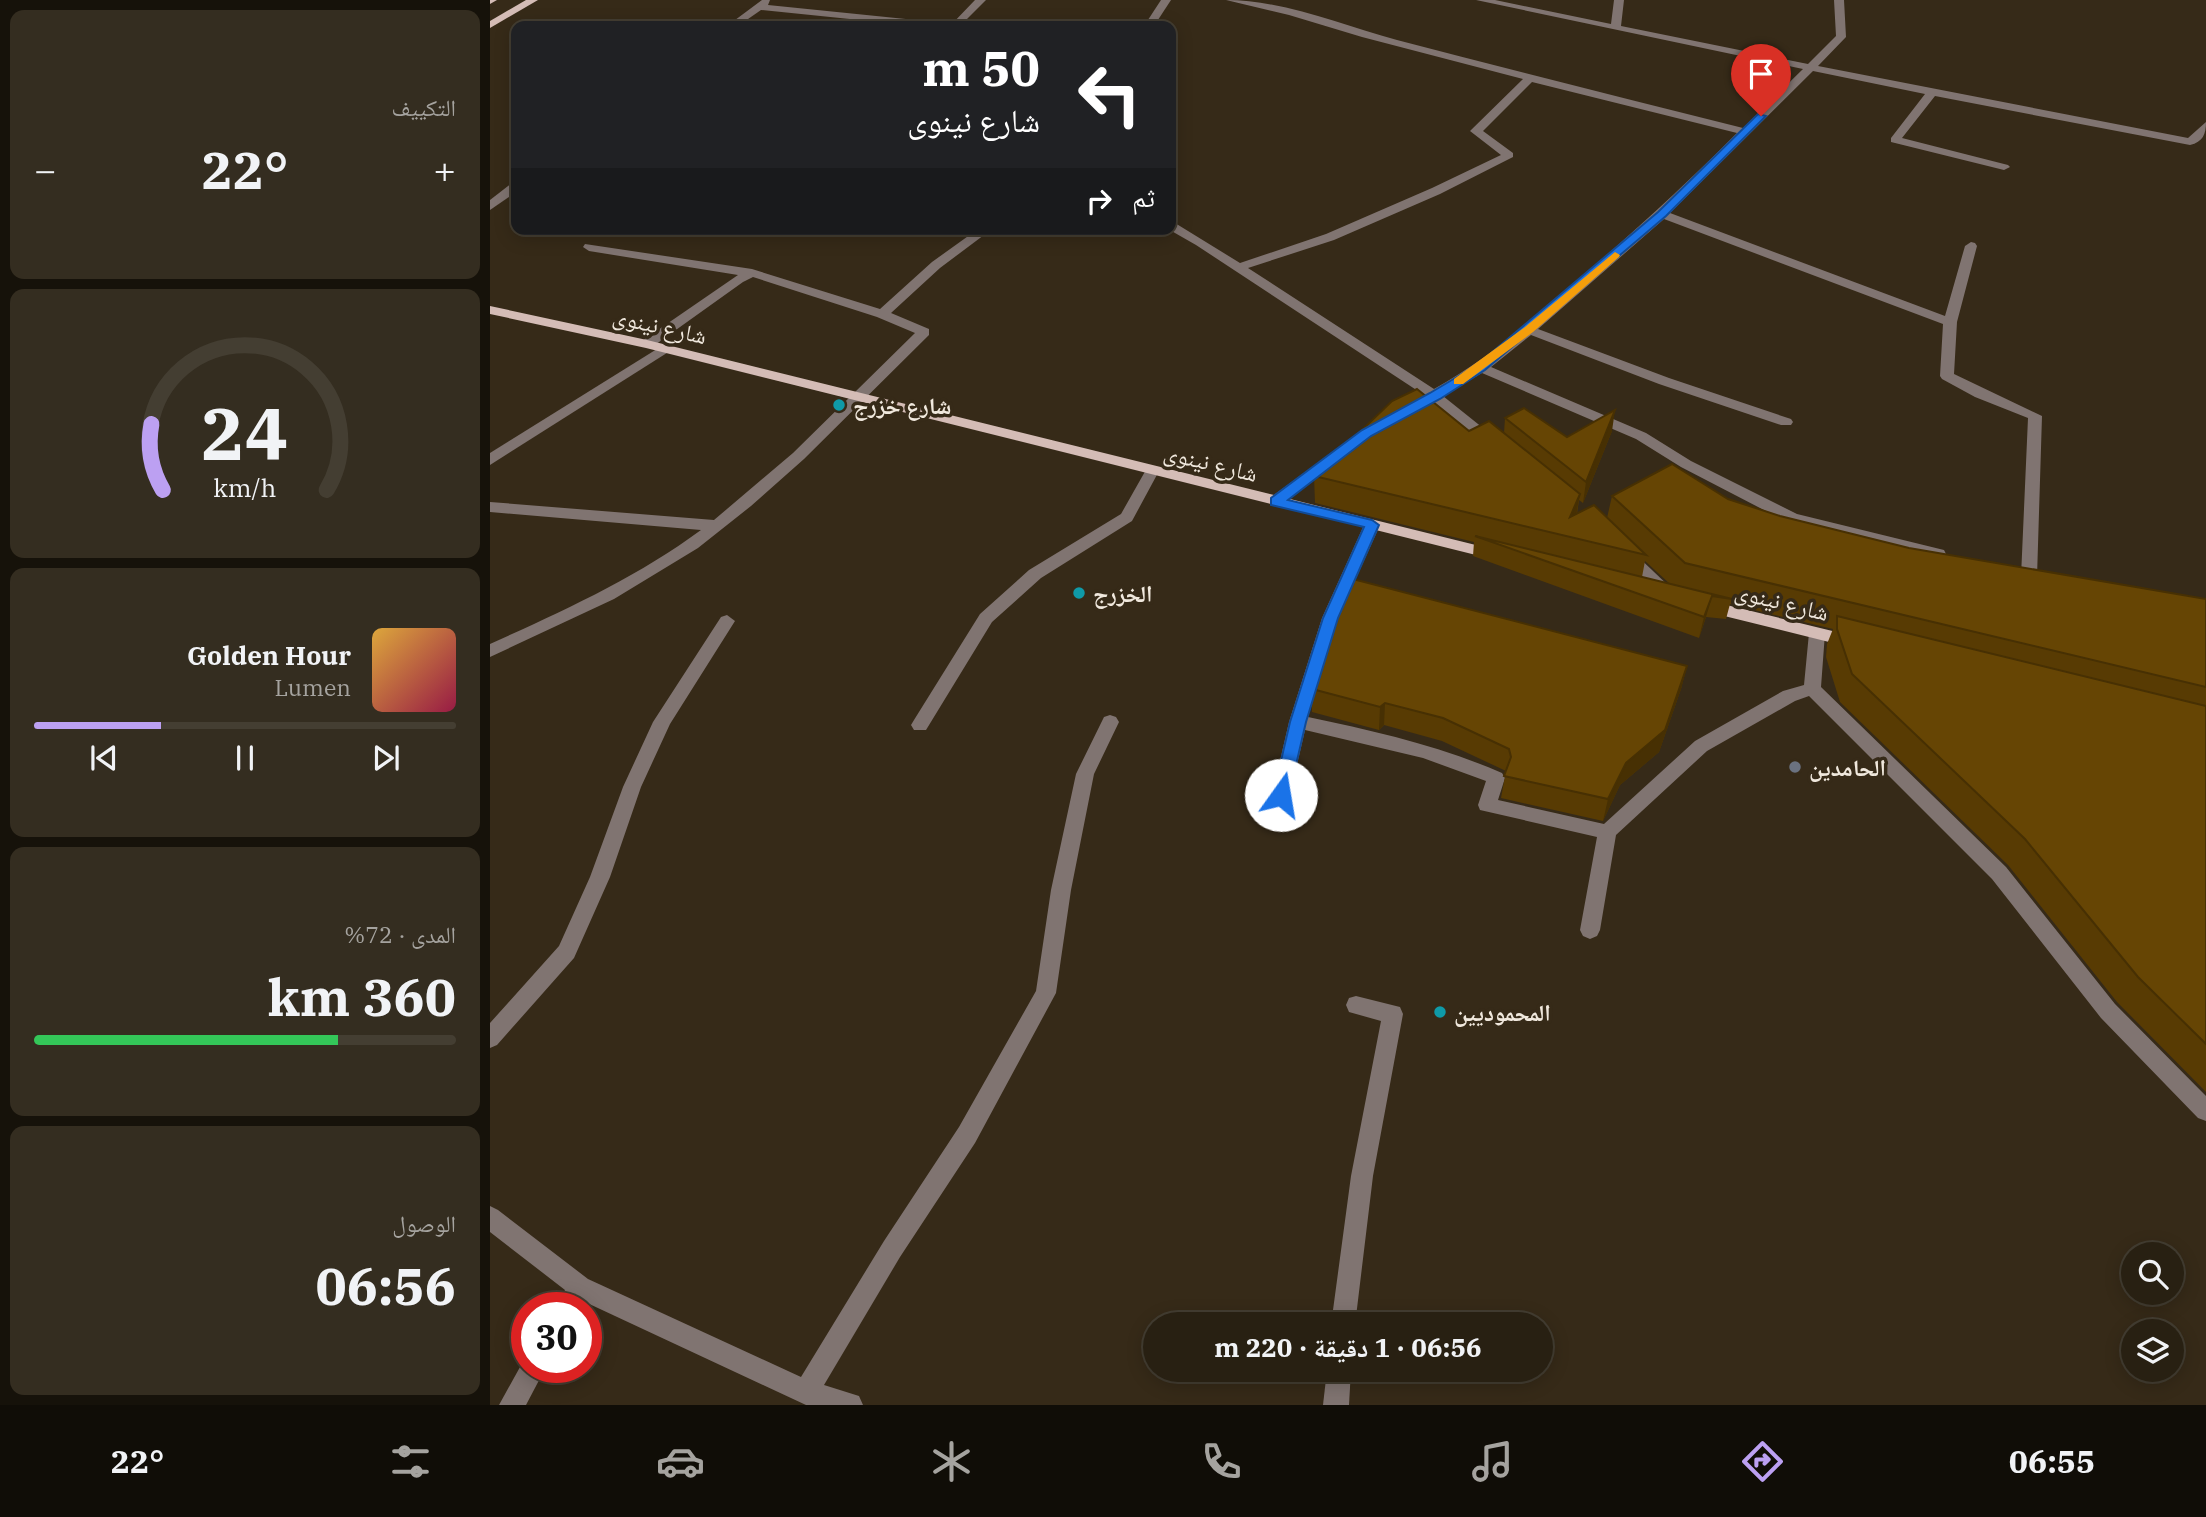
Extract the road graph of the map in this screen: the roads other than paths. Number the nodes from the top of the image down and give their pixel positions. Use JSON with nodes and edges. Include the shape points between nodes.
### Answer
{"nodes":[{"id":1,"x":533,"y":0,"type":"edge"},
{"id":2,"x":769,"y":0,"type":"edge"},
{"id":3,"x":981,"y":0,"type":"edge"},
{"id":4,"x":1166,"y":0,"type":"edge"},
{"id":5,"x":1231,"y":0,"type":"edge"},
{"id":6,"x":1481,"y":0,"type":"edge"},
{"id":7,"x":1619,"y":0,"type":"edge"},
{"id":8,"x":1839,"y":0,"type":"edge"},
{"id":9,"x":758,"y":7,"type":"junction"},
{"id":10,"x":739,"y":21,"type":"edge"},
{"id":11,"x":897,"y":21,"type":"edge"},
{"id":12,"x":959,"y":21,"type":"edge"},
{"id":13,"x":1152,"y":21,"type":"edge"},
{"id":14,"x":490,"y":25,"type":"edge"},
{"id":15,"x":1616,"y":27,"type":"junction"},
{"id":16,"x":1810,"y":68,"type":"junction"},
{"id":17,"x":1530,"y":79,"type":"junction"},
{"id":18,"x":1932,"y":92,"type":"junction"},
{"id":19,"x":2206,"y":125,"type":"edge"},
{"id":20,"x":1745,"y":132,"type":"junction"},
{"id":21,"x":2004,"y":167,"type":"dead end"},
{"id":22,"x":511,"y":190,"type":"edge"},
{"id":23,"x":490,"y":206,"type":"edge"},
{"id":24,"x":1662,"y":214,"type":"junction"},
{"id":25,"x":1176,"y":229,"type":"edge"},
{"id":26,"x":977,"y":235,"type":"edge"},
{"id":27,"x":1971,"y":246,"type":"dead end"},
{"id":28,"x":589,"y":247,"type":"dead end"},
{"id":29,"x":1239,"y":267,"type":"junction"},
{"id":30,"x":752,"y":273,"type":"junction"},
{"id":31,"x":490,"y":310,"type":"edge"},
{"id":32,"x":882,"y":314,"type":"junction"},
{"id":33,"x":1950,"y":322,"type":"junction"},
{"id":34,"x":1529,"y":330,"type":"junction"},
{"id":35,"x":646,"y":344,"type":"junction"},
{"id":36,"x":665,"y":348,"type":"junction"},
{"id":37,"x":1481,"y":368,"type":"junction"},
{"id":38,"x":1435,"y":396,"type":"junction"},
{"id":39,"x":860,"y":397,"type":"junction"},
{"id":40,"x":1401,"y":414,"type":"edge"},
{"id":41,"x":1786,"y":422,"type":"dead end"},
{"id":42,"x":1366,"y":433,"type":"edge"},
{"id":43,"x":1508,"y":455,"type":"edge"},
{"id":44,"x":490,"y":460,"type":"edge"},
{"id":45,"x":1152,"y":471,"type":"junction"},
{"id":46,"x":1276,"y":501,"type":"junction"},
{"id":47,"x":490,"y":507,"type":"edge"},
{"id":48,"x":1372,"y":525,"type":"junction"},
{"id":49,"x":717,"y":526,"type":"junction"},
{"id":50,"x":1611,"y":541,"type":"edge"},
{"id":51,"x":1950,"y":557,"type":"edge"},
{"id":52,"x":1507,"y":558,"type":"edge"},
{"id":53,"x":2029,"y":577,"type":"edge"},
{"id":54,"x":1643,"y":590,"type":"edge"},
{"id":55,"x":1683,"y":600,"type":"junction"},
{"id":56,"x":727,"y":621,"type":"dead end"},
{"id":57,"x":1817,"y":633,"type":"junction"},
{"id":58,"x":1871,"y":646,"type":"edge"},
{"id":59,"x":490,"y":651,"type":"edge"},
{"id":60,"x":1812,"y":689,"type":"junction"},
{"id":61,"x":1110,"y":722,"type":"dead end"},
{"id":62,"x":1298,"y":722,"type":"junction"},
{"id":63,"x":919,"y":725,"type":"dead end"},
{"id":64,"x":1281,"y":795,"type":"dead end"},
{"id":65,"x":1607,"y":832,"type":"junction"},
{"id":66,"x":1590,"y":930,"type":"dead end"},
{"id":67,"x":1356,"y":1005,"type":"dead end"},
{"id":68,"x":490,"y":1038,"type":"edge"},
{"id":69,"x":2206,"y":1111,"type":"edge"},
{"id":70,"x":490,"y":1218,"type":"edge"},
{"id":71,"x":569,"y":1292,"type":"edge"},
{"id":72,"x":602,"y":1308,"type":"edge"},
{"id":73,"x":1345,"y":1312,"type":"edge"},
{"id":74,"x":1338,"y":1382,"type":"edge"},
{"id":75,"x":525,"y":1383,"type":"edge"},
{"id":76,"x":806,"y":1392,"type":"junction"},
{"id":77,"x":512,"y":1405,"type":"edge"},
{"id":78,"x":850,"y":1405,"type":"edge"},
{"id":79,"x":1336,"y":1405,"type":"edge"}],
"edges":[{"from":1,"to":14,"type":"main road"},
{"from":2,"to":9,"type":"street"},
{"from":3,"to":12,"type":"street"},
{"from":4,"to":13,"type":"street"},
{"from":5,"to":17,"type":"street","via":[[1291,12]]},
{"from":6,"to":15,"type":"street"},
{"from":7,"to":15,"type":"street"},
{"from":8,"to":16,"type":"street","via":[[1841,37]]},
{"from":9,"to":10,"type":"street"},
{"from":9,"to":11,"type":"street"},
{"from":15,"to":16,"type":"street"},
{"from":16,"to":18,"type":"street"},
{"from":16,"to":20,"type":"street"},
{"from":17,"to":20,"type":"street"},
{"from":17,"to":29,"type":"street","via":[[1476,131],[1509,155],[1330,237]]},
{"from":18,"to":19,"type":"street","via":[[2190,142]]},
{"from":18,"to":21,"type":"street","via":[[1895,140]]},
{"from":20,"to":24,"type":"street"},
{"from":22,"to":23,"type":"street"},
{"from":24,"to":33,"type":"street"},
{"from":24,"to":34,"type":"street"},
{"from":25,"to":29,"type":"street"},
{"from":26,"to":32,"type":"street"},
{"from":27,"to":33,"type":"street"},
{"from":28,"to":30,"type":"street"},
{"from":29,"to":38,"type":"street"},
{"from":30,"to":32,"type":"street"},
{"from":30,"to":35,"type":"street"},
{"from":31,"to":35,"type":"main road","name":"شارع نينوى"},
{"from":32,"to":39,"type":"street","via":[[924,332]]},
{"from":33,"to":53,"type":"street","via":[[1947,376],[2035,416]]},
{"from":34,"to":37,"type":"street"},
{"from":34,"to":41,"type":"street"},
{"from":35,"to":36,"type":"main road","name":"شارع نينوى"},
{"from":36,"to":39,"type":"main road","name":"شارع نينوى"},
{"from":36,"to":44,"type":"street"},
{"from":37,"to":38,"type":"street"},
{"from":37,"to":51,"type":"street","via":[[1641,436],[1680,468],[1792,518]]},
{"from":38,"to":40,"type":"street"},
{"from":38,"to":43,"type":"street"},
{"from":39,"to":45,"type":"main road","name":"شارع نينوى"},
{"from":39,"to":49,"type":"street","via":[[799,457]]},
{"from":42,"to":46,"type":"street"},
{"from":45,"to":46,"type":"main road","name":"شارع نينوى"},
{"from":45,"to":63,"type":"street","via":[[1127,517],[1035,574],[986,618]]},
{"from":46,"to":48,"type":"main road","name":"شارع نينوى"},
{"from":47,"to":49,"type":"street"},
{"from":48,"to":52,"type":"main road","name":"شارع نينوى"},
{"from":48,"to":62,"type":"street","via":[[1330,618]]},
{"from":49,"to":59,"type":"street","via":[[656,568]]},
{"from":50,"to":55,"type":"street"},
{"from":54,"to":55,"type":"main road","name":"شارع نينوى"},
{"from":55,"to":57,"type":"main road","name":"شارع نينوى"},
{"from":56,"to":68,"type":"street","via":[[662,722],[567,952]]},
{"from":57,"to":58,"type":"main road","name":"شارع نينوى"},
{"from":57,"to":60,"type":"street"},
{"from":60,"to":65,"type":"street","via":[[1789,696],[1700,746]]},
{"from":60,"to":69,"type":"street","via":[[1999,873],[2108,1011]]},
{"from":61,"to":76,"type":"street","via":[[1085,774],[1046,993],[967,1135]]},
{"from":62,"to":64,"type":"street"},
{"from":62,"to":65,"type":"street","via":[[1403,744],[1468,765],[1496,778],[1487,805]]},
{"from":65,"to":66,"type":"street"},
{"from":67,"to":73,"type":"street","via":[[1393,1014],[1362,1175]]},
{"from":70,"to":71,"type":"street"},
{"from":72,"to":76,"type":"street"},
{"from":74,"to":79,"type":"street"},
{"from":75,"to":77,"type":"street"},
{"from":76,"to":78,"type":"street"}]}
